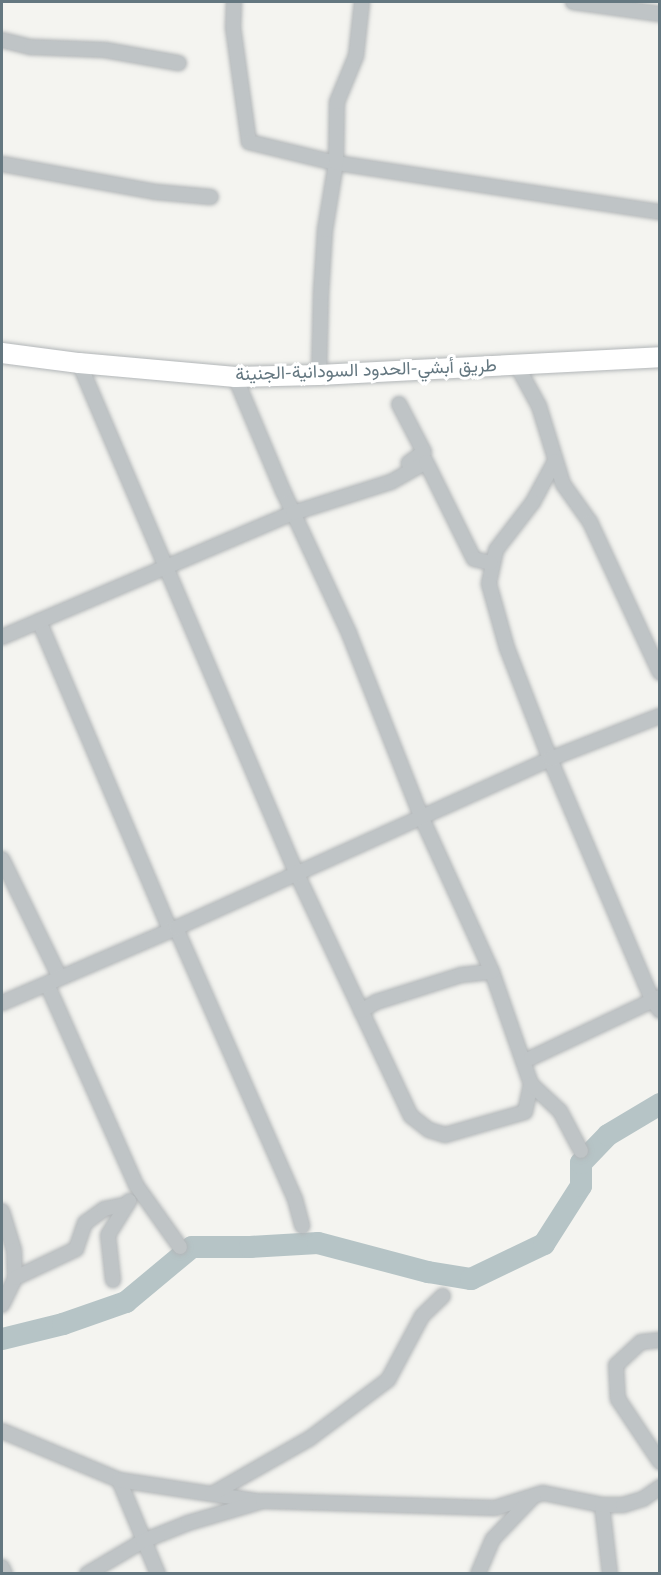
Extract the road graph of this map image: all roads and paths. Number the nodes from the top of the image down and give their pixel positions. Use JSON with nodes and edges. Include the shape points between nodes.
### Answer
{"nodes":[{"id":1,"x":234,"y":2,"type":"edge"},
{"id":2,"x":362,"y":2,"type":"edge"},
{"id":3,"x":573,"y":2,"type":"edge"},
{"id":4,"x":660,"y":14,"type":"edge"},
{"id":5,"x":2,"y":40,"type":"edge"},
{"id":6,"x":179,"y":63,"type":"dead end"},
{"id":7,"x":336,"y":163,"type":"junction"},
{"id":8,"x":2,"y":164,"type":"edge"},
{"id":9,"x":211,"y":197,"type":"dead end"},
{"id":10,"x":660,"y":212,"type":"edge"},
{"id":11,"x":2,"y":342,"type":"edge"},
{"id":12,"x":660,"y":346,"type":"edge"},
{"id":13,"x":2,"y":352,"type":"edge"},
{"id":14,"x":660,"y":357,"type":"edge"},
{"id":15,"x":79,"y":363,"type":"junction"},
{"id":16,"x":421,"y":364,"type":"junction"},
{"id":17,"x":516,"y":364,"type":"junction"},
{"id":18,"x":179,"y":367,"type":"junction"},
{"id":19,"x":319,"y":370,"type":"junction"},
{"id":20,"x":235,"y":377,"type":"junction"},
{"id":21,"x":399,"y":404,"type":"dead end"},
{"id":22,"x":555,"y":461,"type":"junction"},
{"id":23,"x":348,"y":495,"type":"junction"},
{"id":24,"x":293,"y":513,"type":"junction"},
{"id":25,"x":491,"y":563,"type":"junction"},
{"id":26,"x":165,"y":567,"type":"junction"},
{"id":27,"x":39,"y":621,"type":"junction"},
{"id":28,"x":2,"y":637,"type":"edge"},
{"id":29,"x":660,"y":673,"type":"edge"},
{"id":30,"x":660,"y":716,"type":"edge"},
{"id":31,"x":550,"y":759,"type":"junction"},
{"id":32,"x":422,"y":816,"type":"junction"},
{"id":33,"x":2,"y":859,"type":"edge"},
{"id":34,"x":296,"y":872,"type":"junction"},
{"id":35,"x":173,"y":929,"type":"junction"},
{"id":36,"x":492,"y":972,"type":"junction"},
{"id":37,"x":54,"y":981,"type":"junction"},
{"id":38,"x":2,"y":1003,"type":"edge"},
{"id":39,"x":657,"y":1003,"type":"edge"},
{"id":40,"x":361,"y":1011,"type":"junction"},
{"id":41,"x":531,"y":1058,"type":"dead end"},
{"id":42,"x":531,"y":1084,"type":"junction"},
{"id":43,"x":581,"y":1151,"type":"dead end"},
{"id":44,"x":136,"y":1185,"type":"junction"},
{"id":45,"x":127,"y":1204,"type":"junction"},
{"id":46,"x":2,"y":1211,"type":"edge"},
{"id":47,"x":302,"y":1226,"type":"dead end"},
{"id":48,"x":180,"y":1247,"type":"dead end"},
{"id":49,"x":15,"y":1278,"type":"junction"},
{"id":50,"x":113,"y":1280,"type":"dead end"},
{"id":51,"x":443,"y":1296,"type":"dead end"},
{"id":52,"x":2,"y":1305,"type":"edge"},
{"id":53,"x":660,"y":1340,"type":"edge"},
{"id":54,"x":2,"y":1431,"type":"edge"},
{"id":55,"x":660,"y":1462,"type":"edge"},
{"id":56,"x":120,"y":1480,"type":"junction"},
{"id":57,"x":660,"y":1487,"type":"edge"},
{"id":58,"x":212,"y":1494,"type":"junction"},
{"id":59,"x":534,"y":1495,"type":"junction"},
{"id":60,"x":263,"y":1501,"type":"junction"},
{"id":61,"x":602,"y":1505,"type":"junction"},
{"id":62,"x":143,"y":1541,"type":"junction"},
{"id":63,"x":2,"y":1567,"type":"edge"},
{"id":64,"x":5,"y":1574,"type":"edge"},
{"id":65,"x":87,"y":1574,"type":"edge"},
{"id":66,"x":158,"y":1574,"type":"edge"},
{"id":67,"x":478,"y":1574,"type":"edge"},
{"id":68,"x":610,"y":1574,"type":"edge"}],
"edges":[{"from":1,"to":7,"type":"street","via":[[233,27],[249,142]]},
{"from":2,"to":7,"type":"street","via":[[356,56],[337,102]]},
{"from":3,"to":4,"type":"street"},
{"from":5,"to":6,"type":"street","via":[[31,46],[105,50]]},
{"from":7,"to":10,"type":"street"},
{"from":7,"to":19,"type":"street","via":[[325,230]]},
{"from":8,"to":9,"type":"street","via":[[156,192]]},
{"from":11,"to":18,"type":"highway"},
{"from":12,"to":16,"type":"highway"},
{"from":13,"to":15,"type":"highway","name":"طريق أبشي-الحدود السودانية-الجنينة"},
{"from":14,"to":17,"type":"highway","name":"طريق أبشي-الحدود السودانية-الجنينة"},
{"from":15,"to":18,"type":"highway","name":"طريق أبشي-الحدود السودانية-الجنينة"},
{"from":15,"to":26,"type":"street"},
{"from":16,"to":17,"type":"highway","name":"طريق أبشي-الحدود السودانية-الجنينة"},
{"from":16,"to":19,"type":"highway","name":"طريق أبشي-الحدود السودانية-الجنينة"},
{"from":17,"to":22,"type":"street","via":[[539,406]]},
{"from":18,"to":19,"type":"highway","via":[[232,365]]},
{"from":18,"to":20,"type":"highway","name":"طريق أبشي-الحدود السودانية-الجنينة"},
{"from":19,"to":20,"type":"highway","name":"طريق أبشي-الحدود السودانية-الجنينة"},
{"from":20,"to":24,"type":"street"},
{"from":21,"to":23,"type":"street","via":[[424,452],[395,472]]},
{"from":22,"to":25,"type":"street","via":[[533,502],[496,550]]},
{"from":22,"to":29,"type":"street","via":[[563,484],[590,522]]},
{"from":23,"to":24,"type":"street"},
{"from":23,"to":25,"type":"street","via":[[392,482],[426,462],[474,559]]},
{"from":24,"to":26,"type":"street"},
{"from":24,"to":32,"type":"street","via":[[349,633]]},
{"from":25,"to":31,"type":"street","via":[[489,584],[507,648]]},
{"from":26,"to":27,"type":"street"},
{"from":26,"to":34,"type":"street"},
{"from":27,"to":28,"type":"street"},
{"from":27,"to":35,"type":"street"},
{"from":30,"to":31,"type":"street"},
{"from":31,"to":32,"type":"street"},
{"from":31,"to":39,"type":"street"},
{"from":32,"to":34,"type":"street"},
{"from":32,"to":36,"type":"street"},
{"from":33,"to":37,"type":"street"},
{"from":34,"to":35,"type":"street"},
{"from":34,"to":40,"type":"street"},
{"from":35,"to":37,"type":"street"},
{"from":35,"to":47,"type":"street","via":[[295,1199]]},
{"from":36,"to":40,"type":"street","via":[[461,975],[376,1002]]},
{"from":36,"to":42,"type":"street"},
{"from":37,"to":38,"type":"street"},
{"from":37,"to":44,"type":"street"},
{"from":39,"to":41,"type":"street"},
{"from":40,"to":42,"type":"street","via":[[411,1116],[429,1130],[446,1135],[525,1112]]},
{"from":42,"to":43,"type":"street","via":[[560,1111]]},
{"from":44,"to":45,"type":"street"},
{"from":44,"to":48,"type":"street"},
{"from":45,"to":49,"type":"street","via":[[104,1209],[85,1222],[76,1249]]},
{"from":45,"to":50,"type":"street","via":[[108,1234]]},
{"from":46,"to":49,"type":"street","via":[[14,1250]]},
{"from":49,"to":52,"type":"street"},
{"from":51,"to":58,"type":"street","via":[[422,1316],[388,1380],[309,1439]]},
{"from":53,"to":55,"type":"street","via":[[641,1342],[616,1365],[618,1399]]},
{"from":54,"to":56,"type":"street"},
{"from":56,"to":58,"type":"street"},
{"from":56,"to":62,"type":"street"},
{"from":57,"to":61,"type":"street","via":[[643,1499],[623,1505]]},
{"from":58,"to":60,"type":"street"},
{"from":59,"to":60,"type":"street","via":[[495,1508]]},
{"from":59,"to":61,"type":"street"},
{"from":59,"to":67,"type":"street","via":[[493,1539]]},
{"from":60,"to":62,"type":"street"},
{"from":61,"to":68,"type":"street"},
{"from":62,"to":65,"type":"street"},
{"from":62,"to":66,"type":"street"},
{"from":63,"to":64,"type":"street"}]}
